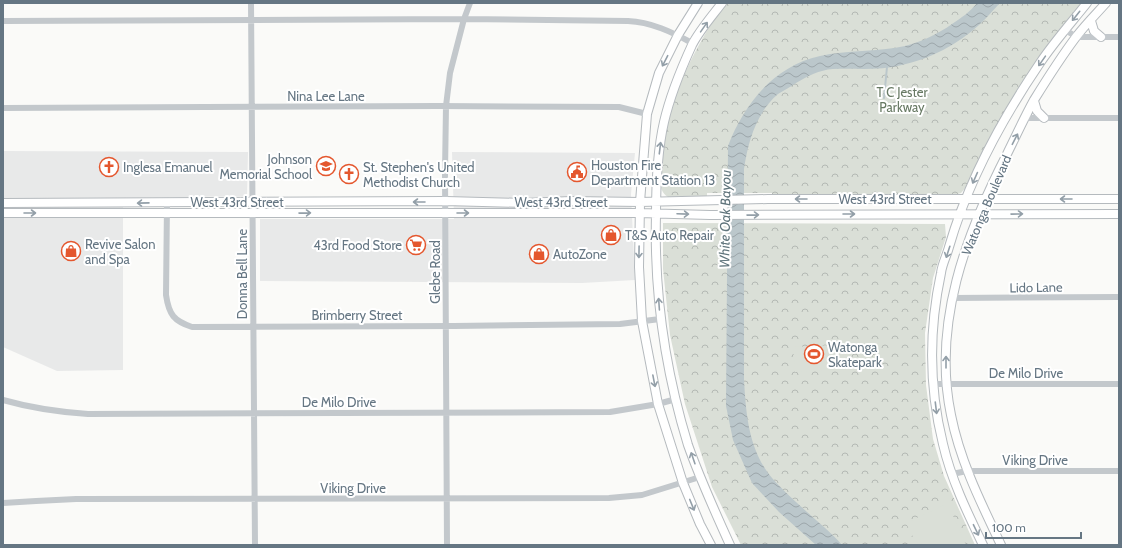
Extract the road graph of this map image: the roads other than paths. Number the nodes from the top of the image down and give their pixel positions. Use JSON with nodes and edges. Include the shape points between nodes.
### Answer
{"nodes":[{"id":1,"x":252,"y":3,"type":"edge"},
{"id":2,"x":470,"y":3,"type":"edge"},
{"id":3,"x":698,"y":3,"type":"edge"},
{"id":4,"x":722,"y":3,"type":"edge"},
{"id":5,"x":1087,"y":3,"type":"edge"},
{"id":6,"x":1106,"y":3,"type":"edge"},
{"id":7,"x":464,"y":19,"type":"junction"},
{"id":8,"x":3,"y":21,"type":"edge"},
{"id":9,"x":252,"y":21,"type":"junction"},
{"id":10,"x":1091,"y":21,"type":"junction"},
{"id":11,"x":1065,"y":30,"type":"junction"},
{"id":12,"x":678,"y":35,"type":"junction"},
{"id":13,"x":1077,"y":37,"type":"junction"},
{"id":14,"x":1101,"y":37,"type":"junction"},
{"id":15,"x":1119,"y":37,"type":"edge"},
{"id":16,"x":692,"y":44,"type":"junction"},
{"id":17,"x":1034,"y":101,"type":"junction"},
{"id":18,"x":446,"y":106,"type":"junction"},
{"id":19,"x":252,"y":107,"type":"junction"},
{"id":20,"x":3,"y":108,"type":"edge"},
{"id":21,"x":647,"y":114,"type":"junction"},
{"id":22,"x":1026,"y":116,"type":"junction"},
{"id":23,"x":1044,"y":118,"type":"junction"},
{"id":24,"x":1119,"y":118,"type":"edge"},
{"id":25,"x":822,"y":199,"type":"junction"},
{"id":26,"x":966,"y":199,"type":"junction"},
{"id":27,"x":985,"y":199,"type":"junction"},
{"id":28,"x":1090,"y":199,"type":"junction"},
{"id":29,"x":1119,"y":199,"type":"edge"},
{"id":30,"x":446,"y":201,"type":"junction"},
{"id":31,"x":571,"y":201,"type":"junction"},
{"id":32,"x":656,"y":201,"type":"junction"},
{"id":33,"x":252,"y":202,"type":"junction"},
{"id":34,"x":350,"y":202,"type":"junction"},
{"id":35,"x":524,"y":202,"type":"junction"},
{"id":36,"x":640,"y":202,"type":"junction"},
{"id":37,"x":3,"y":203,"type":"edge"},
{"id":38,"x":78,"y":203,"type":"junction"},
{"id":39,"x":167,"y":203,"type":"junction"},
{"id":40,"x":350,"y":212,"type":"junction"},
{"id":41,"x":3,"y":213,"type":"edge"},
{"id":42,"x":79,"y":213,"type":"junction"},
{"id":43,"x":252,"y":213,"type":"junction"},
{"id":44,"x":446,"y":213,"type":"junction"},
{"id":45,"x":524,"y":213,"type":"junction"},
{"id":46,"x":573,"y":213,"type":"junction"},
{"id":47,"x":639,"y":213,"type":"junction"},
{"id":48,"x":1089,"y":213,"type":"junction"},
{"id":49,"x":167,"y":214,"type":"junction"},
{"id":50,"x":656,"y":214,"type":"junction"},
{"id":51,"x":822,"y":214,"type":"junction"},
{"id":52,"x":959,"y":214,"type":"junction"},
{"id":53,"x":978,"y":214,"type":"junction"},
{"id":54,"x":1119,"y":214,"type":"edge"},
{"id":55,"x":1119,"y":297,"type":"edge"},
{"id":56,"x":953,"y":298,"type":"junction"},
{"id":57,"x":660,"y":319,"type":"junction"},
{"id":58,"x":642,"y":321,"type":"junction"},
{"id":59,"x":446,"y":326,"type":"junction"},
{"id":60,"x":253,"y":327,"type":"junction"},
{"id":61,"x":933,"y":384,"type":"junction"},
{"id":62,"x":1119,"y":384,"type":"edge"},
{"id":63,"x":946,"y":385,"type":"junction"},
{"id":64,"x":676,"y":399,"type":"junction"},
{"id":65,"x":3,"y":400,"type":"edge"},
{"id":66,"x":658,"y":404,"type":"junction"},
{"id":67,"x":253,"y":413,"type":"junction"},
{"id":68,"x":445,"y":413,"type":"junction"},
{"id":69,"x":967,"y":471,"type":"junction"},
{"id":70,"x":1119,"y":471,"type":"edge"},
{"id":71,"x":952,"y":474,"type":"junction"},
{"id":72,"x":700,"y":478,"type":"junction"},
{"id":73,"x":683,"y":483,"type":"junction"},
{"id":74,"x":446,"y":498,"type":"junction"},
{"id":75,"x":254,"y":499,"type":"junction"},
{"id":76,"x":3,"y":504,"type":"edge"},
{"id":77,"x":254,"y":545,"type":"edge"},
{"id":78,"x":447,"y":545,"type":"edge"},
{"id":79,"x":711,"y":545,"type":"edge"},
{"id":80,"x":730,"y":545,"type":"edge"},
{"id":81,"x":983,"y":545,"type":"edge"},
{"id":82,"x":1000,"y":545,"type":"edge"}],
"edges":[{"from":1,"to":9,"type":"street","name":"Donna Bell Lane"},
{"from":2,"to":7,"type":"street","name":"Glebe Road"},
{"from":3,"to":12,"type":"main road"},
{"from":16,"to":4,"type":"main road","one_way":true},
{"from":5,"to":11,"type":"main road","name":"Watonga Boulevard","one_way":true},
{"from":6,"to":10,"type":"main road","name":"Watonga Boulevard"},
{"from":7,"to":9,"type":"street"},
{"from":7,"to":12,"type":"street","via":[[642,21]]},
{"from":7,"to":18,"type":"street","name":"Glebe Road","via":[[450,74]]},
{"from":8,"to":9,"type":"street"},
{"from":9,"to":19,"type":"street","name":"Donna Bell Lane"},
{"from":10,"to":13,"type":"main road","name":"Watonga Boulevard"},
{"from":10,"to":14,"type":"main road","via":[[1094,31]]},
{"from":11,"to":13,"type":"street"},
{"from":11,"to":26,"type":"main road","name":"Watonga Boulevard","one_way":true,"via":[[1040,62],[1011,110],[987,153]]},
{"from":12,"to":16,"type":"street"},
{"from":12,"to":21,"type":"main road","one_way":true,"via":[[659,73]]},
{"from":13,"to":14,"type":"street"},
{"from":13,"to":17,"type":"main road","name":"Watonga Boulevard"},
{"from":14,"to":15,"type":"street"},
{"from":32,"to":16,"type":"main road","one_way":true,"via":[[659,148],[664,121]]},
{"from":17,"to":22,"type":"main road","name":"Watonga Boulevard"},
{"from":17,"to":23,"type":"main road","via":[[1037,111]]},
{"from":18,"to":19,"type":"street","name":"Nina Lee Lane"},
{"from":18,"to":21,"type":"street","name":"Nina Lee Lane","via":[[619,107]]},
{"from":18,"to":30,"type":"street","name":"Glebe Road"},
{"from":19,"to":20,"type":"street","name":"Nina Lee Lane"},
{"from":19,"to":33,"type":"street","name":"Donna Bell Lane"},
{"from":21,"to":36,"type":"main road"},
{"from":22,"to":23,"type":"street"},
{"from":27,"to":22,"type":"main road","name":"Watonga Boulevard","one_way":true},
{"from":23,"to":24,"type":"street"},
{"from":25,"to":26,"type":"main road","name":"West 43rd Street"},
{"from":25,"to":32,"type":"main road","name":"West 43rd Street","one_way":true},
{"from":25,"to":51,"type":"main road"},
{"from":26,"to":27,"type":"main road","name":"West 43rd Street"},
{"from":26,"to":52,"type":"main road","name":"Watonga Boulevard"},
{"from":28,"to":27,"type":"main road","name":"West 43rd Street","one_way":true},
{"from":27,"to":53,"type":"main road","name":"Watonga Boulevard"},
{"from":28,"to":29,"type":"main road","name":"West 43rd Street"},
{"from":28,"to":48,"type":"main road"},
{"from":30,"to":34,"type":"main road","name":"West 43rd Street","one_way":true},
{"from":30,"to":35,"type":"main road","name":"West 43rd Street"},
{"from":30,"to":44,"type":"street","name":"Glebe Road"},
{"from":31,"to":35,"type":"main road","name":"West 43rd Street"},
{"from":31,"to":36,"type":"main road","name":"West 43rd Street"},
{"from":31,"to":46,"type":"main road"},
{"from":32,"to":36,"type":"main road","name":"West 43rd Street"},
{"from":32,"to":50,"type":"main road"},
{"from":33,"to":34,"type":"main road","name":"West 43rd Street"},
{"from":33,"to":39,"type":"main road","name":"West 43rd Street"},
{"from":33,"to":43,"type":"street","name":"Donna Bell Lane"},
{"from":34,"to":40,"type":"main road"},
{"from":35,"to":45,"type":"main road"},
{"from":36,"to":47,"type":"main road"},
{"from":37,"to":38,"type":"main road","name":"West 43rd Street"},
{"from":39,"to":38,"type":"main road","name":"West 43rd Street","one_way":true},
{"from":38,"to":42,"type":"main road"},
{"from":39,"to":49,"type":"street","name":"Brimberry Street"},
{"from":43,"to":40,"type":"main road","name":"West 43rd Street","one_way":true},
{"from":40,"to":44,"type":"main road","name":"West 43rd Street"},
{"from":41,"to":42,"type":"main road","name":"West 43rd Street","one_way":true},
{"from":42,"to":49,"type":"main road","name":"West 43rd Street"},
{"from":43,"to":49,"type":"main road","name":"West 43rd Street"},
{"from":43,"to":60,"type":"street","name":"Donna Bell Lane"},
{"from":44,"to":45,"type":"main road","name":"West 43rd Street","one_way":true},
{"from":44,"to":59,"type":"street","name":"Glebe Road"},
{"from":45,"to":46,"type":"main road","name":"West 43rd Street"},
{"from":46,"to":47,"type":"main road","name":"West 43rd Street"},
{"from":47,"to":50,"type":"main road","name":"West 43rd Street"},
{"from":47,"to":58,"type":"main road","one_way":true},
{"from":53,"to":48,"type":"main road","name":"West 43rd Street","one_way":true},
{"from":48,"to":54,"type":"main road","name":"West 43rd Street"},
{"from":49,"to":60,"type":"street","name":"Brimberry Street","via":[[166,295],[172,315],[181,323],[192,327]]},
{"from":50,"to":51,"type":"main road","name":"West 43rd Street","one_way":true},
{"from":57,"to":50,"type":"main road","one_way":true},
{"from":51,"to":52,"type":"main road","name":"West 43rd Street","one_way":true},
{"from":52,"to":53,"type":"main road","name":"West 43rd Street"},
{"from":52,"to":61,"type":"main road","name":"Watonga Boulevard","one_way":true,"via":[[941,271],[936,302],[933,323]]},
{"from":53,"to":56,"type":"main road","name":"Watonga Boulevard","via":[[959,270]]},
{"from":55,"to":56,"type":"street","name":"Lido Lane"},
{"from":63,"to":56,"type":"main road","name":"Watonga Boulevard","one_way":true,"via":[[946,338]]},
{"from":57,"to":58,"type":"street","name":"Brimberry Street"},
{"from":57,"to":64,"type":"main road"},
{"from":58,"to":59,"type":"street","name":"Brimberry Street","via":[[620,324]]},
{"from":58,"to":66,"type":"main road","one_way":true},
{"from":59,"to":60,"type":"street","name":"Brimberry Street"},
{"from":59,"to":68,"type":"street","name":"Glebe Road"},
{"from":60,"to":67,"type":"street","name":"Donna Bell Lane"},
{"from":61,"to":63,"type":"street","name":"De Milo Drive"},
{"from":61,"to":71,"type":"main road","name":"Watonga Boulevard","one_way":true,"via":[[936,412]]},
{"from":62,"to":63,"type":"street","name":"De Milo Drive"},
{"from":63,"to":69,"type":"main road","name":"Watonga Boulevard","via":[[951,416]]},
{"from":64,"to":66,"type":"street","name":"De Milo Drive"},
{"from":72,"to":64,"type":"main road","one_way":true},
{"from":65,"to":67,"type":"street","name":"De Milo Drive","via":[[54,412],[88,414]]},
{"from":66,"to":68,"type":"street","name":"De Milo Drive","via":[[610,412]]},
{"from":66,"to":73,"type":"main road"},
{"from":67,"to":68,"type":"street","name":"De Milo Drive"},
{"from":67,"to":75,"type":"street","name":"Donna Bell Lane"},
{"from":68,"to":74,"type":"street","name":"Glebe Road"},
{"from":69,"to":70,"type":"street","name":"Viking Drive"},
{"from":69,"to":71,"type":"street","name":"Viking Drive"},
{"from":69,"to":82,"type":"main road","name":"Watonga Boulevard"},
{"from":71,"to":81,"type":"main road","name":"Watonga Boulevard","one_way":true},
{"from":72,"to":73,"type":"street","name":"Viking Drive"},
{"from":72,"to":80,"type":"main road"},
{"from":73,"to":74,"type":"street","name":"Viking Drive","via":[[642,495],[609,498]]},
{"from":73,"to":79,"type":"main road","one_way":true},
{"from":74,"to":75,"type":"street","name":"Viking Drive"},
{"from":74,"to":78,"type":"street","name":"Glebe Road"},
{"from":75,"to":76,"type":"street","name":"Viking Drive","via":[[76,499]]},
{"from":75,"to":77,"type":"street","name":"Donna Bell Lane"}]}
